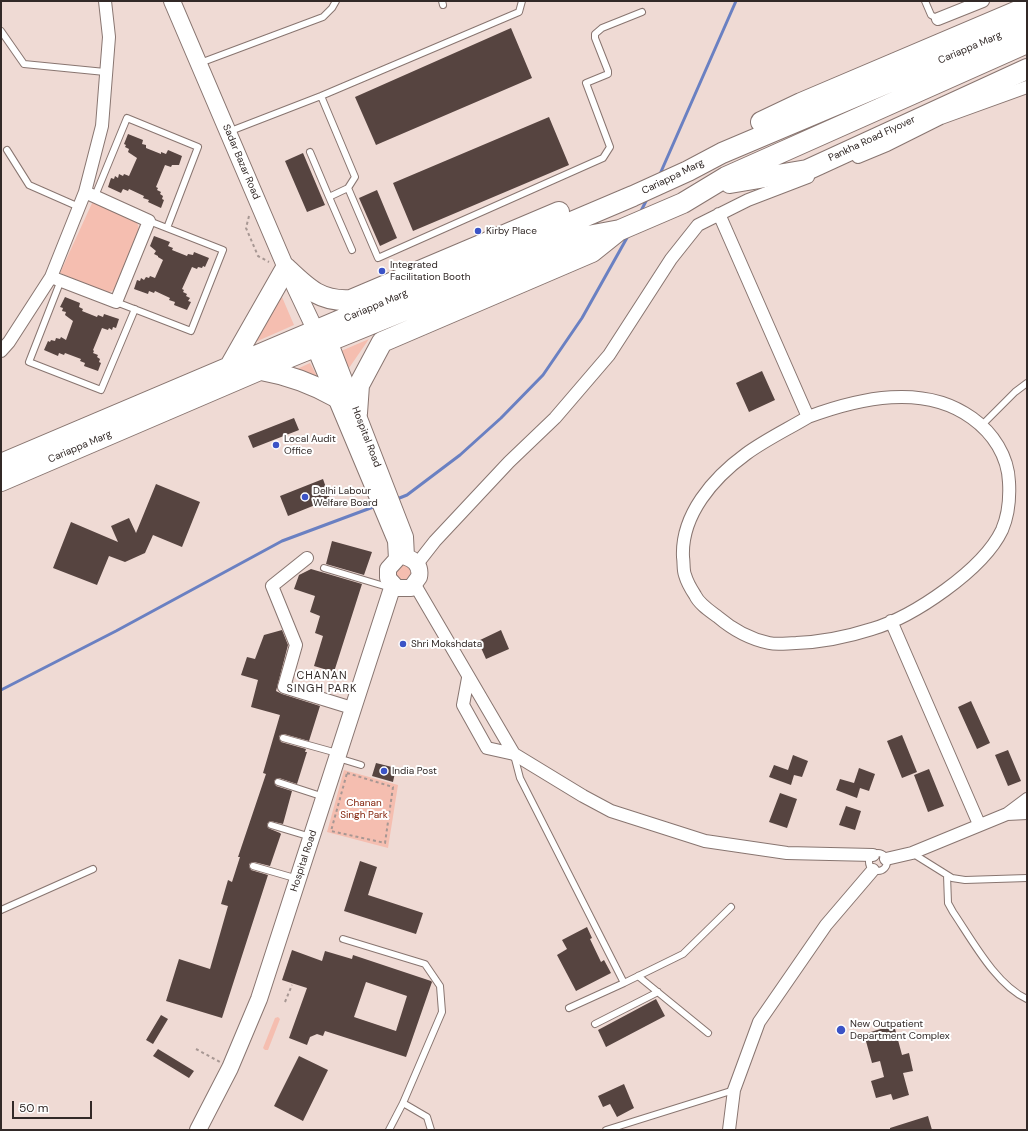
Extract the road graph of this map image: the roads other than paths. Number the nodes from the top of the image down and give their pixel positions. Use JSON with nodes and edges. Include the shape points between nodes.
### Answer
{"nodes":[{"id":1,"x":105,"y":1,"type":"edge"},
{"id":2,"x":172,"y":1,"type":"edge"},
{"id":3,"x":336,"y":1,"type":"edge"},
{"id":4,"x":522,"y":1,"type":"edge"},
{"id":5,"x":925,"y":1,"type":"edge"},
{"id":6,"x":983,"y":1,"type":"edge"},
{"id":7,"x":1027,"y":7,"type":"edge"},
{"id":8,"x":642,"y":12,"type":"dead end"},
{"id":9,"x":938,"y":19,"type":"joint"},
{"id":10,"x":1027,"y":24,"type":"edge"},
{"id":11,"x":1,"y":31,"type":"edge"},
{"id":12,"x":1027,"y":44,"type":"edge"},
{"id":13,"x":199,"y":64,"type":"junction"},
{"id":14,"x":1027,"y":69,"type":"edge"},
{"id":15,"x":105,"y":72,"type":"junction"},
{"id":16,"x":1027,"y":87,"type":"edge"},
{"id":17,"x":321,"y":96,"type":"junction"},
{"id":18,"x":228,"y":132,"type":"junction"},
{"id":19,"x":7,"y":150,"type":"dead end"},
{"id":20,"x":310,"y":152,"type":"dead end"},
{"id":21,"x":722,"y":153,"type":"junction"},
{"id":22,"x":709,"y":187,"type":"junction"},
{"id":23,"x":348,"y":188,"type":"junction"},
{"id":24,"x":90,"y":194,"type":"junction"},
{"id":25,"x":633,"y":196,"type":"junction"},
{"id":26,"x":329,"y":197,"type":"junction"},
{"id":27,"x":79,"y":207,"type":"junction"},
{"id":28,"x":719,"y":214,"type":"junction"},
{"id":29,"x":149,"y":221,"type":"junction"},
{"id":30,"x":167,"y":228,"type":"junction"},
{"id":31,"x":620,"y":230,"type":"junction"},
{"id":32,"x":352,"y":250,"type":"dead end"},
{"id":33,"x":280,"y":266,"type":"junction"},
{"id":34,"x":56,"y":279,"type":"junction"},
{"id":35,"x":116,"y":302,"type":"junction"},
{"id":36,"x":135,"y":309,"type":"junction"},
{"id":37,"x":316,"y":335,"type":"junction"},
{"id":38,"x":4,"y":343,"type":"edge"},
{"id":39,"x":229,"y":368,"type":"junction"},
{"id":40,"x":261,"y":370,"type":"junction"},
{"id":41,"x":1027,"y":383,"type":"edge"},
{"id":42,"x":336,"y":397,"type":"junction"},
{"id":43,"x":357,"y":413,"type":"junction"},
{"id":44,"x":808,"y":417,"type":"junction"},
{"id":45,"x":982,"y":425,"type":"junction"},
{"id":46,"x":88,"y":436,"type":"junction"},
{"id":47,"x":1,"y":464,"type":"edge"},
{"id":48,"x":1,"y":481,"type":"edge"},
{"id":49,"x":379,"y":486,"type":"junction"},
{"id":50,"x":307,"y":558,"type":"dead end"},
{"id":51,"x":407,"y":560,"type":"junction"},
{"id":52,"x":324,"y":568,"type":"dead end"},
{"id":53,"x":414,"y":585,"type":"junction"},
{"id":54,"x":393,"y":587,"type":"junction"},
{"id":55,"x":891,"y":621,"type":"junction"},
{"id":56,"x":468,"y":678,"type":"junction"},
{"id":57,"x":352,"y":708,"type":"junction"},
{"id":58,"x":283,"y":738,"type":"dead end"},
{"id":59,"x":514,"y":754,"type":"junction"},
{"id":60,"x":338,"y":756,"type":"junction"},
{"id":61,"x":361,"y":765,"type":"dead end"},
{"id":62,"x":278,"y":782,"type":"dead end"},
{"id":63,"x":325,"y":797,"type":"junction"},
{"id":64,"x":1027,"y":799,"type":"edge"},
{"id":65,"x":1027,"y":813,"type":"edge"},
{"id":66,"x":1007,"y":814,"type":"junction"},
{"id":67,"x":980,"y":824,"type":"junction"},
{"id":68,"x":271,"y":825,"type":"dead end"},
{"id":69,"x":312,"y":838,"type":"junction"},
{"id":70,"x":912,"y":853,"type":"junction"},
{"id":71,"x":873,"y":855,"type":"junction"},
{"id":72,"x":886,"y":859,"type":"junction"},
{"id":73,"x":253,"y":866,"type":"dead end"},
{"id":74,"x":93,"y":869,"type":"dead end"},
{"id":75,"x":873,"y":870,"type":"junction"},
{"id":76,"x":947,"y":876,"type":"junction"},
{"id":77,"x":1027,"y":878,"type":"edge"},
{"id":78,"x":299,"y":879,"type":"junction"},
{"id":79,"x":731,"y":907,"type":"dead end"},
{"id":80,"x":1,"y":910,"type":"edge"},
{"id":81,"x":343,"y":939,"type":"dead end"},
{"id":82,"x":638,"y":976,"type":"junction"},
{"id":83,"x":624,"y":983,"type":"junction"},
{"id":84,"x":658,"y":992,"type":"junction"},
{"id":85,"x":1027,"y":999,"type":"edge"},
{"id":86,"x":569,"y":1008,"type":"dead end"},
{"id":87,"x":595,"y":1024,"type":"dead end"},
{"id":88,"x":708,"y":1033,"type":"dead end"},
{"id":89,"x":734,"y":1090,"type":"junction"},
{"id":90,"x":403,"y":1103,"type":"junction"},
{"id":91,"x":198,"y":1130,"type":"edge"},
{"id":92,"x":389,"y":1130,"type":"edge"},
{"id":93,"x":432,"y":1130,"type":"edge"},
{"id":94,"x":606,"y":1130,"type":"edge"},
{"id":95,"x":729,"y":1130,"type":"edge"}],
"edges":[{"from":1,"to":15,"type":"street","via":[[109,37]]},
{"from":2,"to":13,"type":"street","name":"Sadar Bazar Road"},
{"from":3,"to":13,"type":"lane","via":[[324,16]]},
{"from":4,"to":17,"type":"lane","via":[[519,12]]},
{"from":5,"to":9,"type":"lane","via":[[931,15]]},
{"from":6,"to":9,"type":"street"},
{"from":7,"to":21,"type":"main road","via":[[801,103],[737,135]]},
{"from":8,"to":23,"type":"lane","via":[[602,28],[595,34],[608,74],[586,83],[610,147],[603,158],[378,258]]},
{"from":10,"to":21,"type":"main road","name":"Cariappa Marg"},
{"from":11,"to":15,"type":"lane","via":[[24,64]]},
{"from":12,"to":22,"type":"main road","name":"Cariappa Marg","via":[[726,177]]},
{"from":13,"to":18,"type":"street","name":"Sadar Bazar Road"},
{"from":14,"to":22,"type":"main road","name":"Pankha Road Flyover","via":[[806,170]]},
{"from":15,"to":24,"type":"street","via":[[102,126]]},
{"from":16,"to":28,"type":"street","via":[[941,118],[887,145]]},
{"from":17,"to":18,"type":"lane"},
{"from":17,"to":23,"type":"lane","via":[[355,177]]},
{"from":18,"to":33,"type":"street","name":"Sadar Bazar Road"},
{"from":19,"to":27,"type":"lane","via":[[29,185]]},
{"from":20,"to":26,"type":"lane"},
{"from":21,"to":25,"type":"main road","name":"Cariappa Marg"},
{"from":22,"to":31,"type":"main road","name":"Cariappa Marg","via":[[683,203]]},
{"from":23,"to":26,"type":"lane"},
{"from":24,"to":27,"type":"street"},
{"from":24,"to":29,"type":"street"},
{"from":24,"to":30,"type":"lane","via":[[127,118],[198,147]]},
{"from":25,"to":33,"type":"main road","via":[[586,201],[351,300],[333,300],[316,294]]},
{"from":25,"to":37,"type":"main road","name":"Cariappa Marg"},
{"from":26,"to":32,"type":"lane"},
{"from":27,"to":34,"type":"street"},
{"from":28,"to":44,"type":"street"},
{"from":28,"to":51,"type":"street","via":[[698,225],[671,259],[604,361],[555,418],[440,535]]},
{"from":29,"to":30,"type":"lane"},
{"from":29,"to":35,"type":"street"},
{"from":30,"to":36,"type":"lane","via":[[222,250],[191,331]]},
{"from":31,"to":37,"type":"main road","name":"Cariappa Marg","via":[[588,236]]},
{"from":31,"to":43,"type":"main road","via":[[592,252],[382,342],[359,385]]},
{"from":33,"to":37,"type":"street","name":"Sadar Bazar Road"},
{"from":33,"to":39,"type":"main road"},
{"from":34,"to":35,"type":"street"},
{"from":34,"to":36,"type":"lane","via":[[29,362],[101,390]]},
{"from":34,"to":38,"type":"street"},
{"from":35,"to":36,"type":"lane"},
{"from":37,"to":39,"type":"main road","name":"Cariappa Marg"},
{"from":37,"to":40,"type":"main road","name":"Cariappa Marg"},
{"from":37,"to":42,"type":"street","name":"Hospital Road"},
{"from":37,"to":43,"type":"street","name":"Hospital Road"},
{"from":39,"to":46,"type":"main road","name":"Cariappa Marg"},
{"from":40,"to":42,"type":"main road","via":[[315,385]]},
{"from":40,"to":46,"type":"main road","name":"Cariappa Marg"},
{"from":41,"to":45,"type":"lane"},
{"from":42,"to":49,"type":"street","name":"Hospital Road"},
{"from":43,"to":49,"type":"street","name":"Hospital Road"},
{"from":44,"to":45,"type":"street","via":[[839,405],[879,398],[922,398],[943,402],[965,412]]},
{"from":44,"to":55,"type":"street","via":[[746,454],[704,495],[689,519],[683,545],[684,573],[697,599],[733,630],[770,643],[818,642],[873,629]]},
{"from":45,"to":55,"type":"street","via":[[1002,452],[1009,475],[1010,504],[1002,530],[989,551],[952,586]]},
{"from":46,"to":47,"type":"main road","name":"Cariappa Marg"},
{"from":46,"to":48,"type":"main road","name":"Cariappa Marg"},
{"from":49,"to":51,"type":"street","name":"Hospital Road","via":[[396,528],[405,537]]},
{"from":50,"to":57,"type":"street","via":[[272,586],[296,645],[284,687]]},
{"from":51,"to":53,"type":"street","via":[[420,573]]},
{"from":51,"to":54,"type":"street","via":[[388,569],[388,578]]},
{"from":52,"to":54,"type":"lane"},
{"from":53,"to":54,"type":"street","via":[[402,589]]},
{"from":53,"to":56,"type":"street"},
{"from":54,"to":57,"type":"street","name":"Hospital Road"},
{"from":55,"to":67,"type":"street"},
{"from":56,"to":59,"type":"street"},
{"from":56,"to":59,"type":"street","via":[[463,705],[487,748]]},
{"from":57,"to":60,"type":"street","name":"Hospital Road"},
{"from":58,"to":60,"type":"lane"},
{"from":59,"to":71,"type":"street","via":[[611,811],[705,841],[787,853]]},
{"from":59,"to":83,"type":"lane","via":[[520,778]]},
{"from":60,"to":61,"type":"lane"},
{"from":60,"to":63,"type":"street","name":"Hospital Road"},
{"from":62,"to":63,"type":"lane"},
{"from":63,"to":69,"type":"street","name":"Hospital Road"},
{"from":64,"to":66,"type":"street"},
{"from":65,"to":66,"type":"street"},
{"from":66,"to":67,"type":"street"},
{"from":67,"to":70,"type":"street"},
{"from":68,"to":69,"type":"lane"},
{"from":69,"to":78,"type":"street","name":"Hospital Road"},
{"from":70,"to":72,"type":"street"},
{"from":70,"to":76,"type":"lane"},
{"from":71,"to":72,"type":"lane","via":[[881,854]]},
{"from":71,"to":75,"type":"lane","via":[[869,862]]},
{"from":72,"to":75,"type":"lane","via":[[886,865],[882,870]]},
{"from":73,"to":78,"type":"lane"},
{"from":74,"to":80,"type":"lane"},
{"from":75,"to":89,"type":"street","via":[[826,925],[759,1022]]},
{"from":76,"to":77,"type":"lane","via":[[965,880]]},
{"from":76,"to":85,"type":"lane","via":[[948,903],[953,912],[1001,980],[1016,994]]},
{"from":78,"to":91,"type":"street","name":"Hospital Road","via":[[258,999],[230,1068]]},
{"from":79,"to":82,"type":"lane","via":[[683,954]]},
{"from":81,"to":90,"type":"lane","via":[[425,964],[440,986],[442,1012]]},
{"from":82,"to":83,"type":"lane"},
{"from":82,"to":84,"type":"lane"},
{"from":83,"to":86,"type":"lane"},
{"from":84,"to":87,"type":"lane"},
{"from":84,"to":88,"type":"lane"},
{"from":89,"to":94,"type":"lane"},
{"from":89,"to":95,"type":"street"},
{"from":90,"to":92,"type":"lane"},
{"from":90,"to":93,"type":"lane","via":[[427,1117]]}]}
